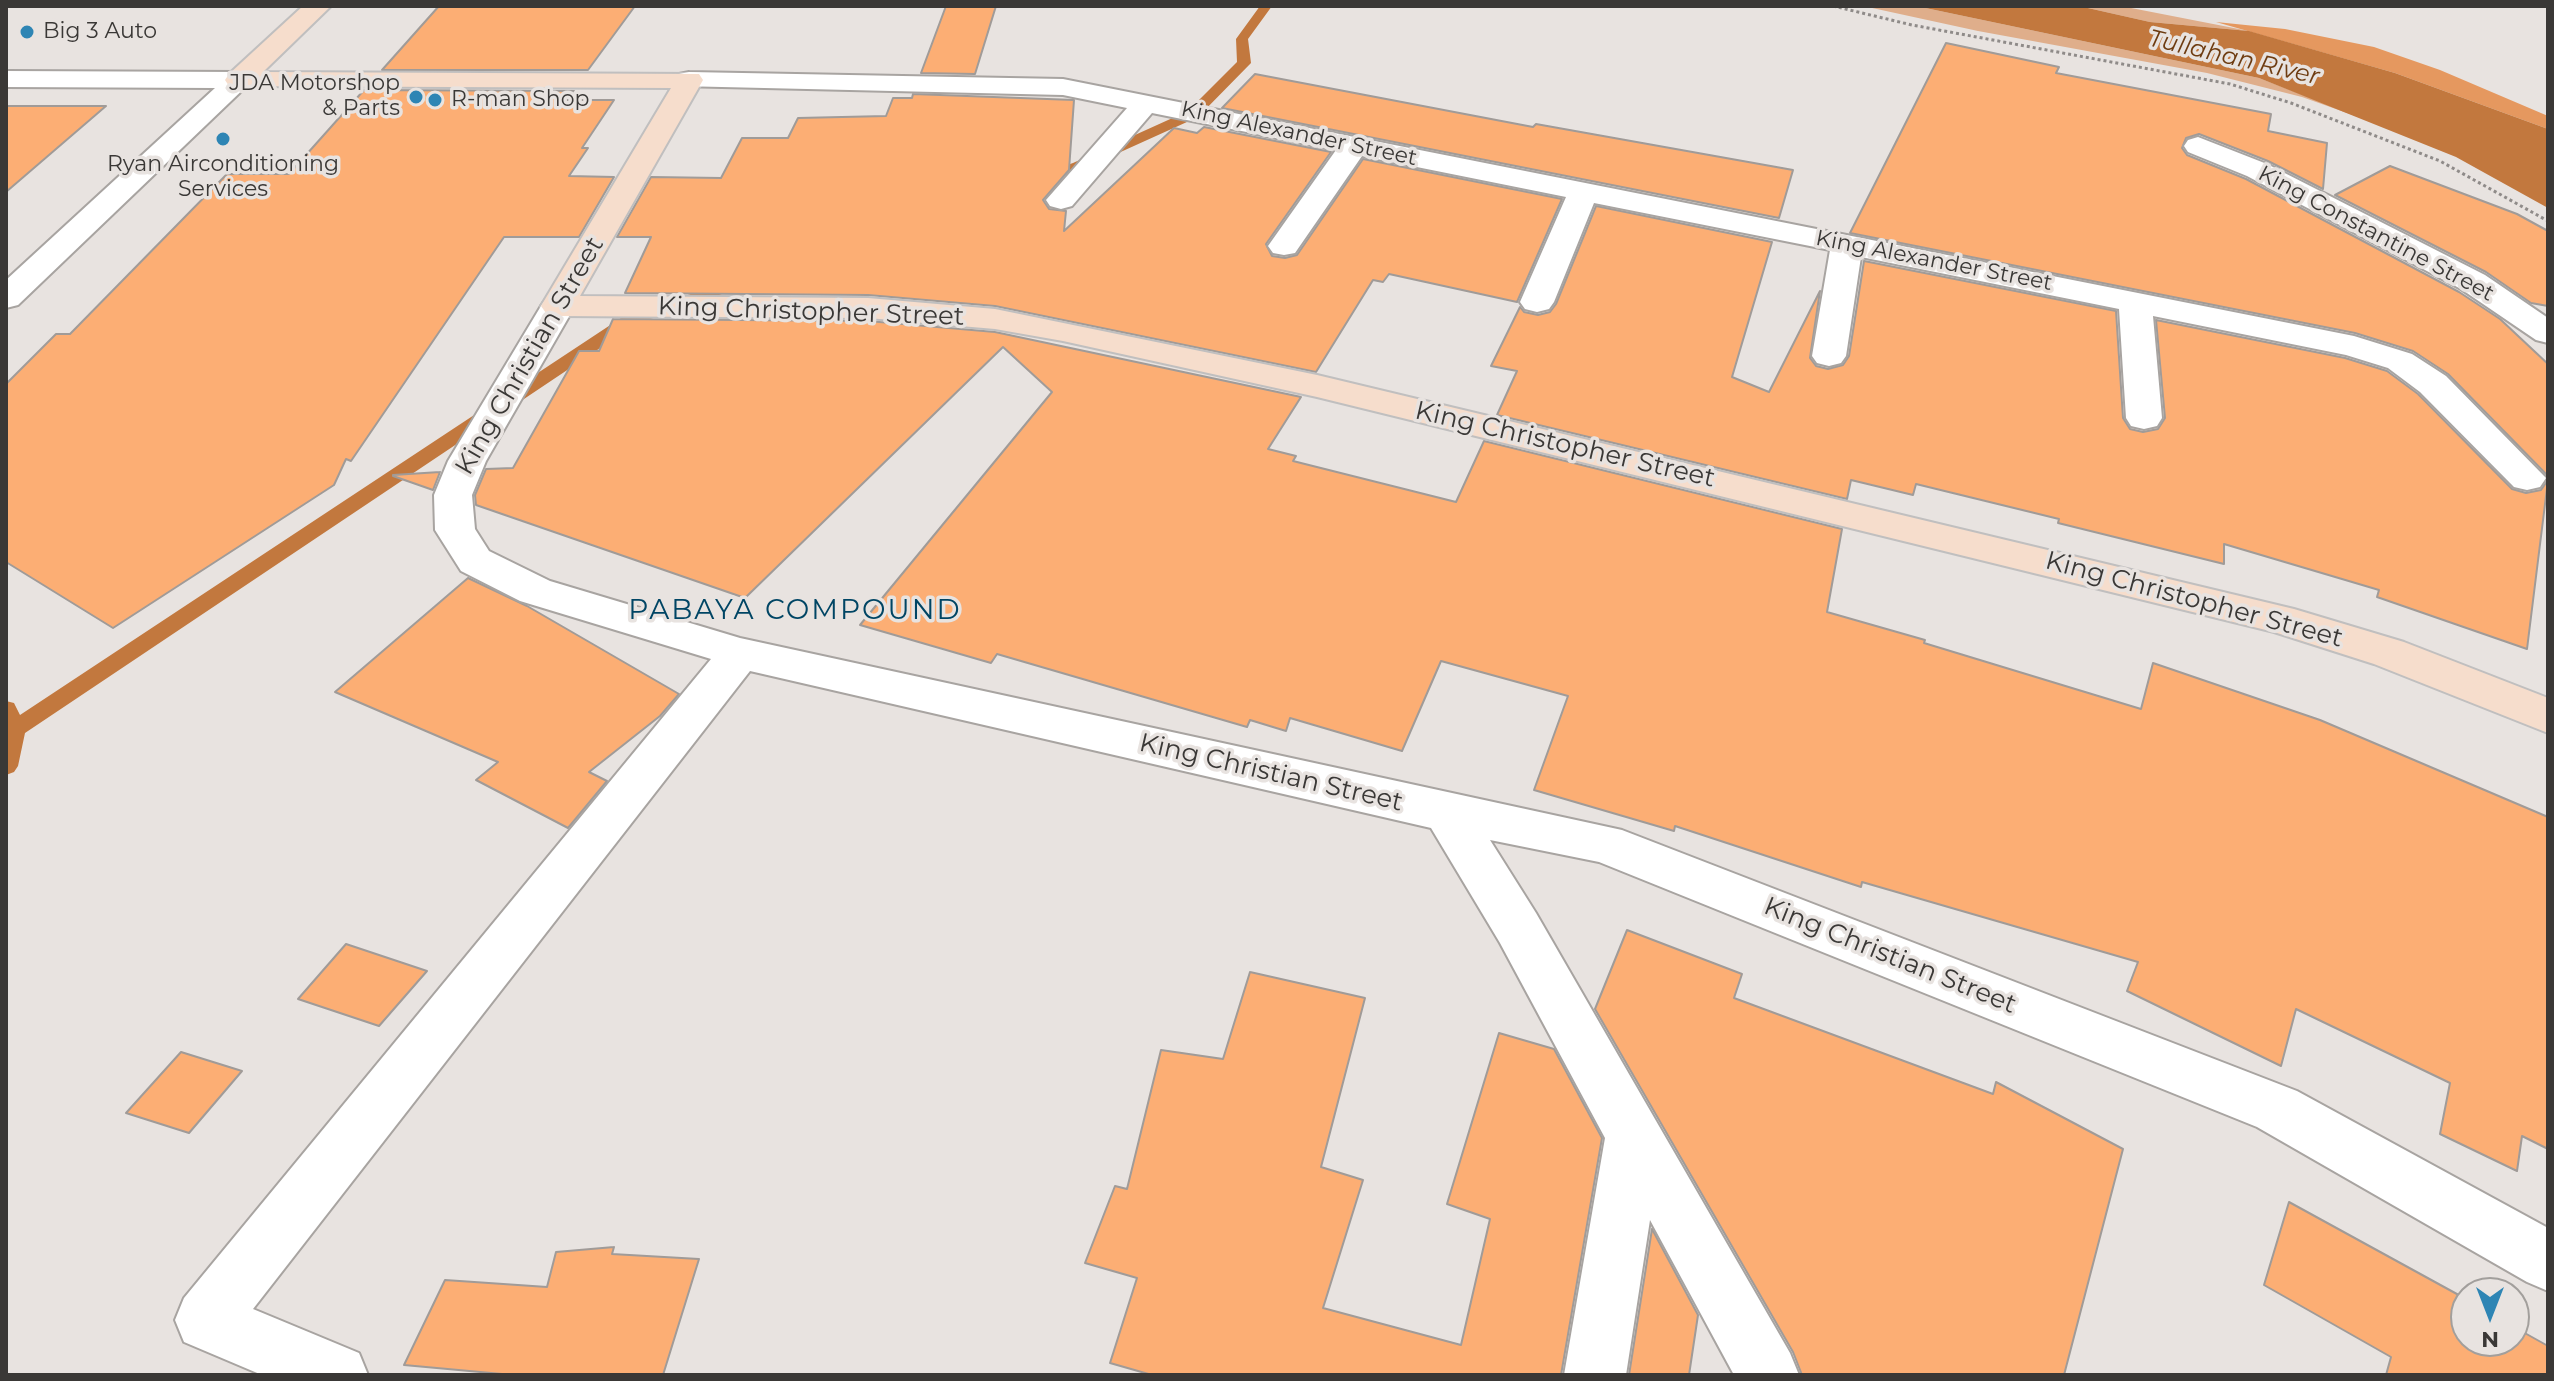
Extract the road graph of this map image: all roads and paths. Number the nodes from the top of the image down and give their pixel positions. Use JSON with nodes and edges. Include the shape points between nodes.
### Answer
{"nodes":[{"id":1,"x":318,"y":6,"type":"edge"},
{"id":2,"x":1833,"y":6,"type":"edge"},
{"id":3,"x":6,"y":79,"type":"edge"},
{"id":4,"x":239,"y":80,"type":"junction"},
{"id":5,"x":689,"y":80,"type":"junction"},
{"id":6,"x":1147,"y":102,"type":"junction"},
{"id":7,"x":1354,"y":146,"type":"junction"},
{"id":8,"x":2198,"y":146,"type":"dead end"},
{"id":9,"x":1584,"y":191,"type":"junction"},
{"id":10,"x":1061,"y":200,"type":"dead end"},
{"id":11,"x":2548,"y":221,"type":"edge"},
{"id":12,"x":1847,"y":244,"type":"junction"},
{"id":13,"x":1284,"y":246,"type":"dead end"},
{"id":14,"x":6,"y":298,"type":"edge"},
{"id":15,"x":2135,"y":301,"type":"junction"},
{"id":16,"x":1537,"y":302,"type":"dead end"},
{"id":17,"x":558,"y":306,"type":"junction"},
{"id":18,"x":2548,"y":333,"type":"edge"},
{"id":19,"x":1829,"y":356,"type":"dead end"},
{"id":20,"x":2144,"y":418,"type":"dead end"},
{"id":21,"x":2527,"y":478,"type":"dead end"},
{"id":22,"x":740,"y":653,"type":"junction"},
{"id":23,"x":2548,"y":716,"type":"edge"},
{"id":24,"x":1447,"y":813,"type":"junction"},
{"id":25,"x":1634,"y":1136,"type":"junction"},
{"id":26,"x":2548,"y":1261,"type":"edge"},
{"id":27,"x":337,"y":1375,"type":"edge"},
{"id":28,"x":1595,"y":1375,"type":"edge"},
{"id":29,"x":1768,"y":1375,"type":"edge"}],
"edges":[{"from":1,"to":4,"type":"main road"},
{"from":2,"to":11,"type":"path","via":[[2230,84],[2440,161]]},
{"from":3,"to":4,"type":"street","name":"King Alexander Street"},
{"from":4,"to":5,"type":"main road","name":"King Alexander Street"},
{"from":4,"to":14,"type":"street"},
{"from":5,"to":6,"type":"street","name":"King Alexander Street","via":[[1026,84]]},
{"from":5,"to":17,"type":"main road","name":"King Christian Street"},
{"from":6,"to":7,"type":"street","name":"King Alexander Street"},
{"from":6,"to":10,"type":"street"},
{"from":7,"to":9,"type":"street","name":"King Alexander Street"},
{"from":7,"to":13,"type":"street"},
{"from":8,"to":18,"type":"street","name":"King Constantine Street","via":[[2257,170],[2473,282]]},
{"from":9,"to":12,"type":"street","name":"King Alexander Street"},
{"from":9,"to":16,"type":"street"},
{"from":12,"to":15,"type":"street","name":"King Alexander Street"},
{"from":12,"to":19,"type":"street"},
{"from":15,"to":20,"type":"street"},
{"from":15,"to":21,"type":"street","name":"King Alexander Street","via":[[2354,346],[2400,361],[2433,384]]},
{"from":17,"to":22,"type":"street","name":"King Christian Street","via":[[467,461],[453,495],[455,530],[475,561],[535,591]]},
{"from":17,"to":23,"type":"main road","name":"King Christopher Street","via":[[868,308],[980,317],[1063,331],[1317,386],[2264,615],[2389,653]]},
{"from":22,"to":24,"type":"street","name":"King Christian Street"},
{"from":22,"to":27,"type":"street","via":[[206,1320]]},
{"from":24,"to":25,"type":"street"},
{"from":24,"to":26,"type":"street","name":"King Christian Street","via":[[1605,844],[2277,1109]]},
{"from":25,"to":28,"type":"street"},
{"from":25,"to":29,"type":"street"}]}
